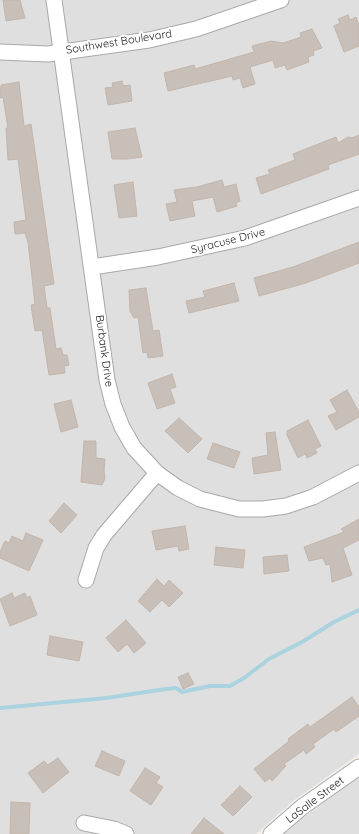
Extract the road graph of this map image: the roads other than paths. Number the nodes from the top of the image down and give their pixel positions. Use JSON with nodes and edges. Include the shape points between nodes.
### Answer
{"nodes":[{"id":1,"x":54,"y":0,"type":"edge"},
{"id":2,"x":281,"y":0,"type":"edge"},
{"id":3,"x":60,"y":51,"type":"junction"},
{"id":4,"x":0,"y":52,"type":"edge"},
{"id":5,"x":359,"y":198,"type":"edge"},
{"id":6,"x":92,"y":267,"type":"junction"},
{"id":7,"x":157,"y":473,"type":"junction"},
{"id":8,"x":359,"y":473,"type":"edge"},
{"id":9,"x":86,"y":580,"type":"dead end"},
{"id":10,"x":359,"y":767,"type":"edge"},
{"id":11,"x":84,"y":823,"type":"dead end"},
{"id":12,"x":126,"y":834,"type":"edge"},
{"id":13,"x":271,"y":834,"type":"edge"}],
"edges":[{"from":1,"to":3,"type":"street","name":"Burbank Drive"},
{"from":2,"to":3,"type":"street","name":"Southwest Boulevard","via":[[196,29],[143,41]]},
{"from":3,"to":4,"type":"street","name":"Southwest Boulevard","via":[[48,54]]},
{"from":3,"to":6,"type":"street","name":"Burbank Drive"},
{"from":5,"to":6,"type":"street","name":"Syracuse Drive","via":[[245,238],[158,257]]},
{"from":6,"to":7,"type":"street","name":"Burbank Drive","via":[[107,380],[113,404],[134,448]]},
{"from":7,"to":8,"type":"street","name":"Burbank Drive","via":[[200,499],[239,509],[264,509],[286,506],[313,497]]},
{"from":7,"to":9,"type":"street","via":[[104,535],[96,548]]},
{"from":10,"to":13,"type":"street","name":"LaSalle Street","via":[[302,807]]},
{"from":11,"to":12,"type":"street"}]}
